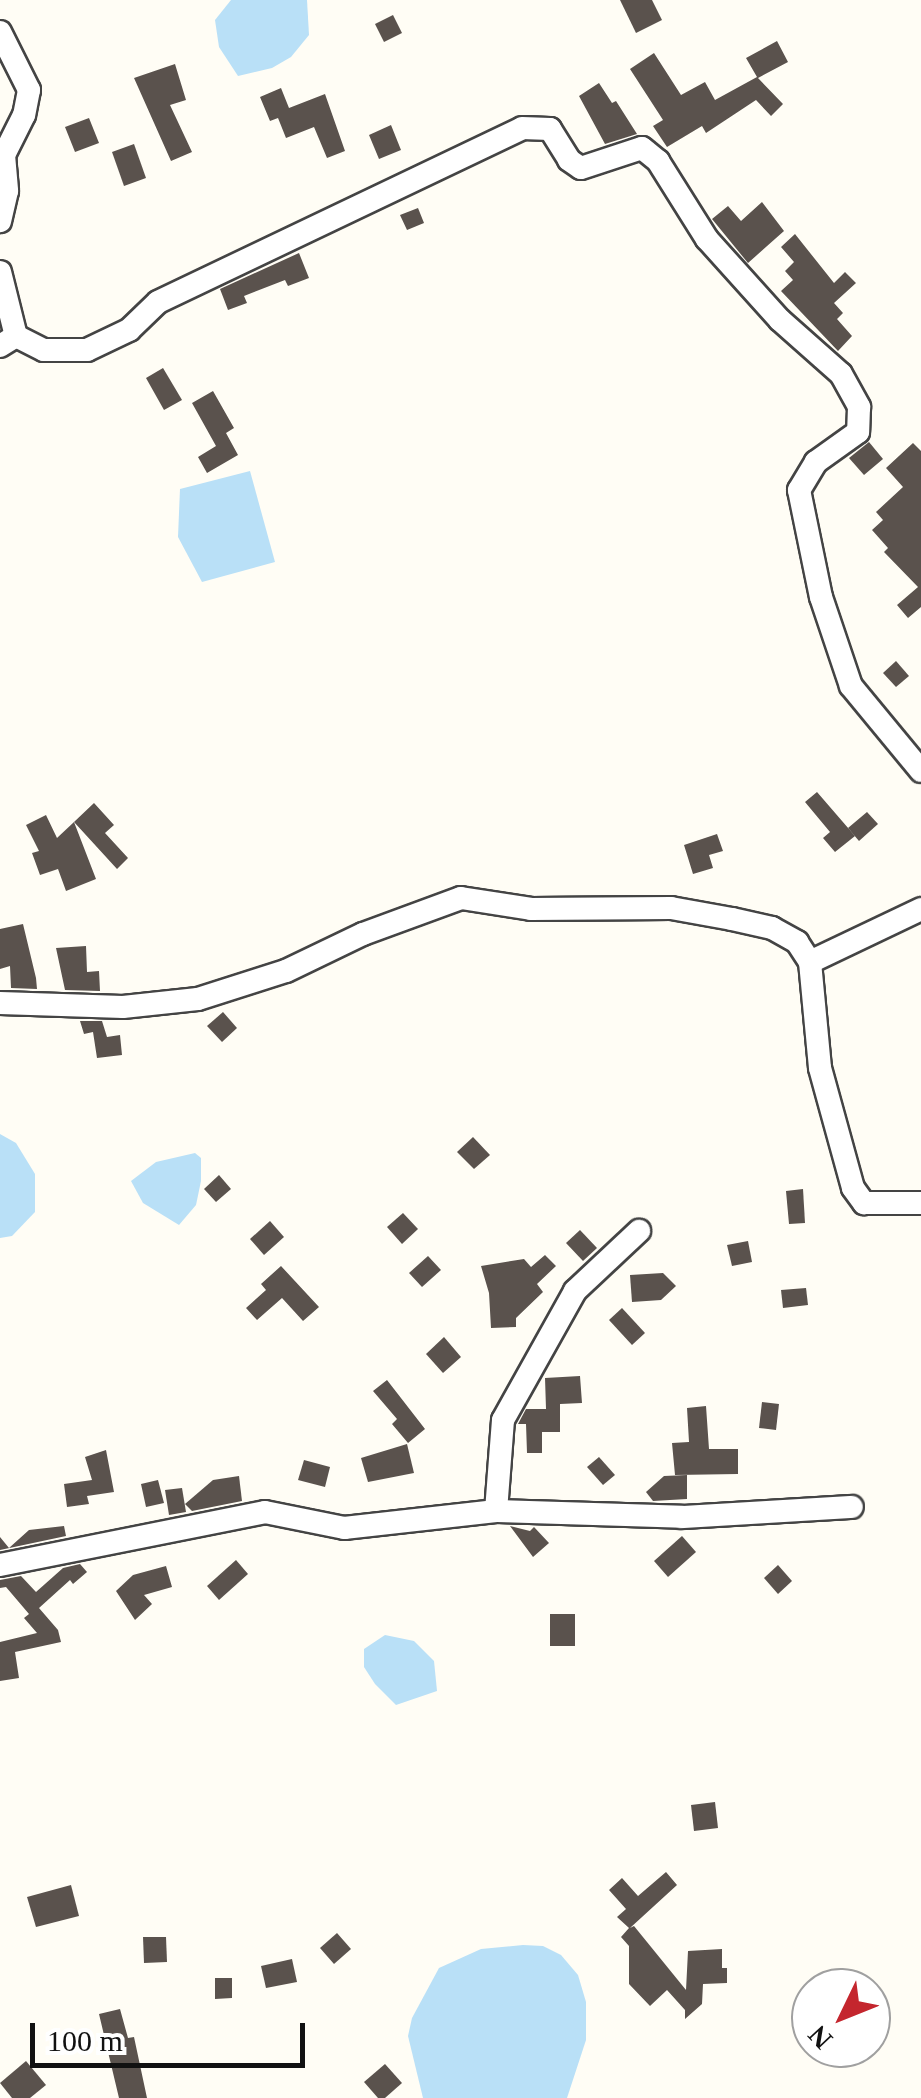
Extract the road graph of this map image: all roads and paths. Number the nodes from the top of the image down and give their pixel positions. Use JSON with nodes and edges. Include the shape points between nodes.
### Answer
{"nodes":[{"id":1,"x":0,"y":32,"type":"edge"},
{"id":2,"x":0,"y":221,"type":"edge"},
{"id":3,"x":0,"y":272,"type":"edge"},
{"id":4,"x":8,"y":341,"type":"edge"},
{"id":5,"x":921,"y":771,"type":"edge"},
{"id":6,"x":921,"y":909,"type":"edge"},
{"id":7,"x":810,"y":962,"type":"junction"},
{"id":8,"x":0,"y":1003,"type":"edge"},
{"id":9,"x":921,"y":1203,"type":"edge"},
{"id":10,"x":640,"y":1231,"type":"dead end"},
{"id":11,"x":852,"y":1507,"type":"dead end"},
{"id":12,"x":496,"y":1511,"type":"junction"},
{"id":13,"x":0,"y":1564,"type":"edge"}],
"edges":[{"from":1,"to":2,"type":"street","via":[[29,90],[4,154],[7,191]]},
{"from":3,"to":4,"type":"street"},
{"from":4,"to":5,"type":"street","via":[[88,350],[129,330],[158,302],[522,128],[550,129],[581,168],[642,148],[658,161],[708,239],[780,320],[841,374],[859,407],[858,432],[816,462],[799,490],[822,597],[851,686]]},
{"from":6,"to":7,"type":"street"},
{"from":7,"to":8,"type":"street","via":[[797,942],[772,928],[716,916],[671,908],[531,909],[460,898],[198,999],[123,1007]]},
{"from":7,"to":9,"type":"street","via":[[820,1068],[852,1188],[864,1203]]},
{"from":10,"to":12,"type":"street","via":[[575,1291],[503,1420]]},
{"from":11,"to":12,"type":"street","via":[[682,1517]]},
{"from":12,"to":13,"type":"street","via":[[344,1528],[264,1512]]}]}
